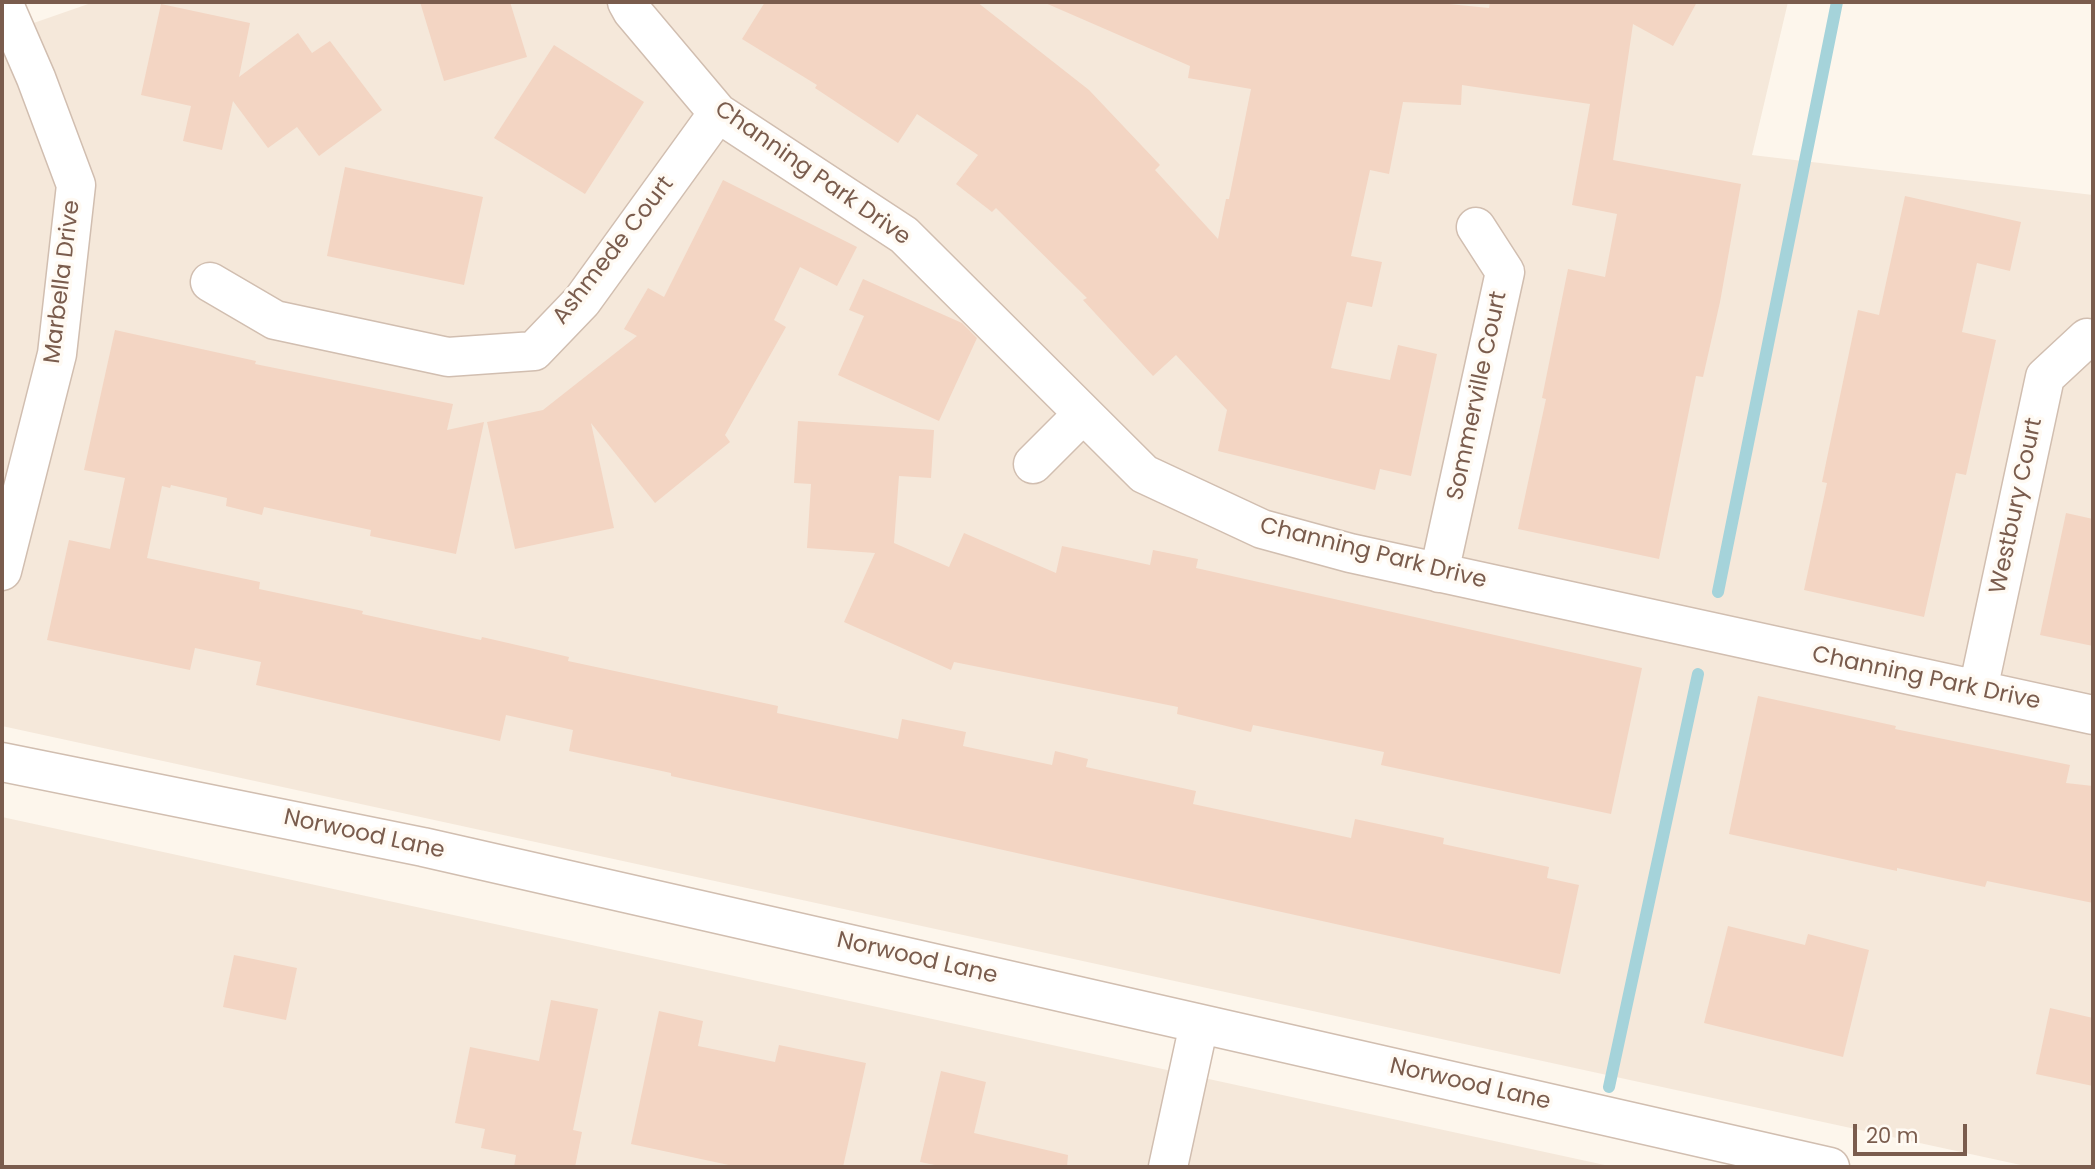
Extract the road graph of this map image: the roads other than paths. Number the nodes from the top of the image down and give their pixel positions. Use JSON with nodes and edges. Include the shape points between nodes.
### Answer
{"nodes":[{"id":1,"x":3,"y":2,"type":"edge"},
{"id":2,"x":628,"y":2,"type":"edge"},
{"id":3,"x":718,"y":113,"type":"junction"},
{"id":4,"x":1476,"y":226,"type":"dead end"},
{"id":5,"x":210,"y":282,"type":"dead end"},
{"id":6,"x":2087,"y":338,"type":"dead end"},
{"id":7,"x":1083,"y":414,"type":"junction"},
{"id":8,"x":1033,"y":464,"type":"dead end"},
{"id":9,"x":2,"y":571,"type":"edge"},
{"id":10,"x":1440,"y":573,"type":"junction"},
{"id":11,"x":1978,"y":691,"type":"junction"},
{"id":12,"x":2093,"y":715,"type":"edge"},
{"id":13,"x":2,"y":762,"type":"edge"},
{"id":14,"x":1199,"y":1024,"type":"junction"},
{"id":15,"x":1168,"y":1167,"type":"edge"},
{"id":16,"x":1830,"y":1167,"type":"edge"}],
"edges":[{"from":1,"to":9,"type":"street","name":"Marbella Drive","via":[[76,185],[57,354]]},
{"from":2,"to":3,"type":"street","name":"Channing Park Drive"},
{"from":3,"to":5,"type":"street","name":"Ashmede Court","via":[[582,301],[534,351],[449,357],[275,320]]},
{"from":3,"to":7,"type":"street","name":"Channing Park Drive","via":[[904,235]]},
{"from":4,"to":10,"type":"street","name":"Sommerville Court","via":[[1505,272]]},
{"from":6,"to":11,"type":"street","name":"Westbury Court","via":[[2045,377]]},
{"from":7,"to":8,"type":"street"},
{"from":7,"to":10,"type":"street","name":"Channing Park Drive","via":[[1144,474],[1262,529]]},
{"from":10,"to":11,"type":"street","name":"Channing Park Drive"},
{"from":11,"to":12,"type":"street","name":"Channing Park Drive"},
{"from":13,"to":14,"type":"street","name":"Norwood Lane","via":[[436,850]]},
{"from":14,"to":15,"type":"street"},
{"from":14,"to":16,"type":"street","name":"Norwood Lane"}]}
